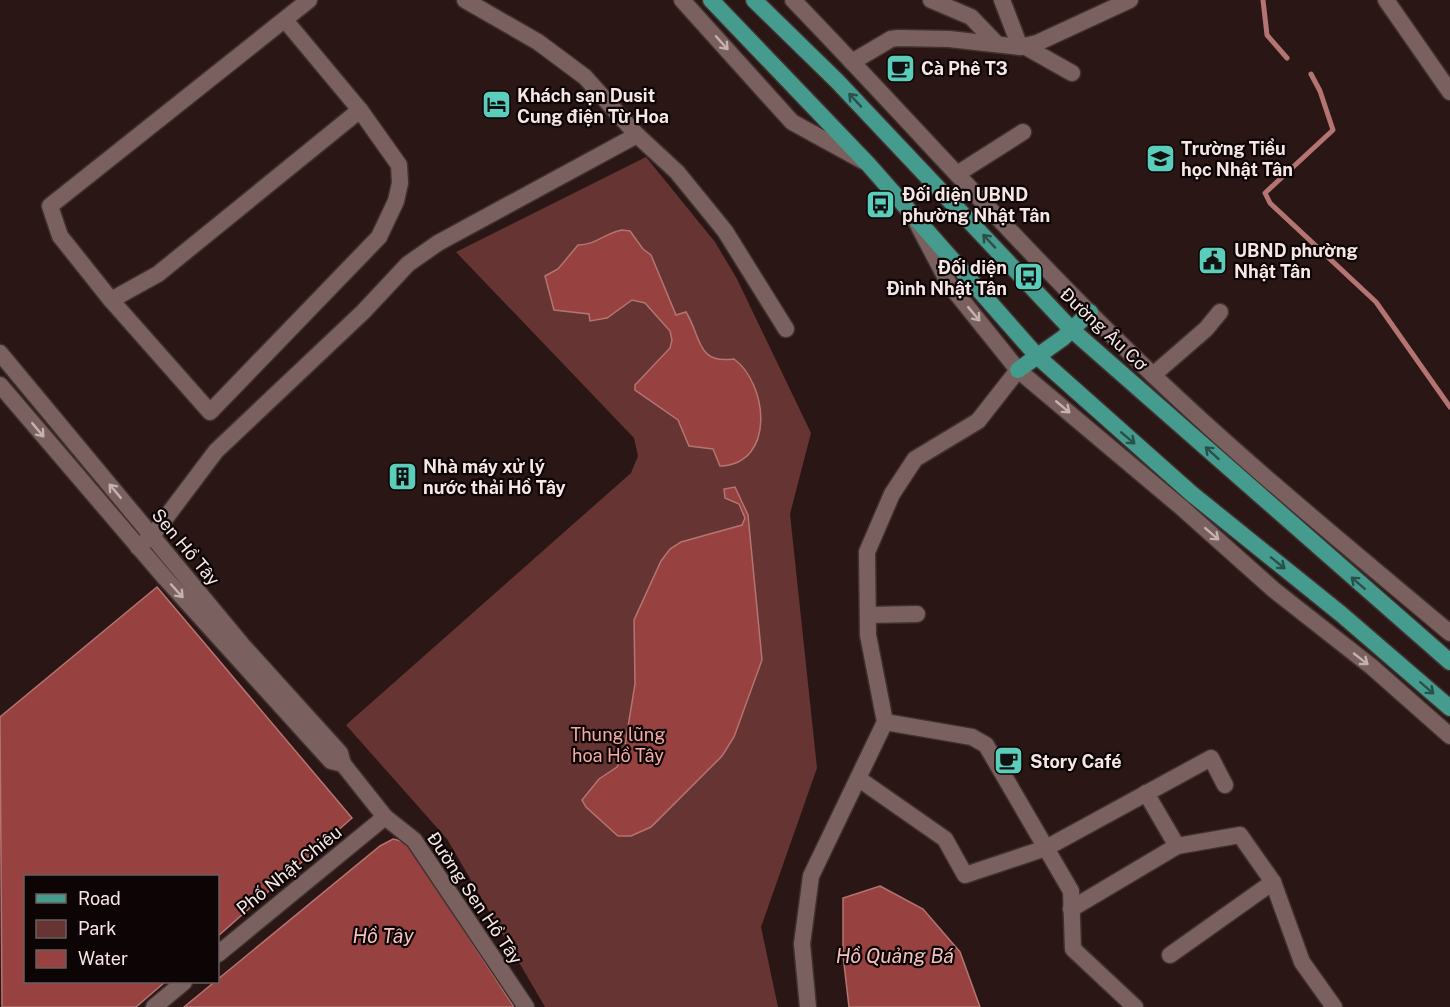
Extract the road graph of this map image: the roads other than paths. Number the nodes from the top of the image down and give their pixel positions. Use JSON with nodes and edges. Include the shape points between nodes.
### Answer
{"nodes":[{"id":1,"x":309,"y":0,"type":"edge"},
{"id":2,"x":465,"y":0,"type":"edge"},
{"id":3,"x":682,"y":0,"type":"edge"},
{"id":4,"x":711,"y":0,"type":"edge"},
{"id":5,"x":754,"y":0,"type":"edge"},
{"id":6,"x":793,"y":0,"type":"edge"},
{"id":7,"x":931,"y":0,"type":"edge"},
{"id":8,"x":1002,"y":0,"type":"edge"},
{"id":9,"x":1130,"y":0,"type":"edge"},
{"id":10,"x":1386,"y":0,"type":"edge"},
{"id":11,"x":285,"y":20,"type":"junction"},
{"id":12,"x":997,"y":44,"type":"junction"},
{"id":13,"x":1022,"y":47,"type":"junction"},
{"id":14,"x":852,"y":62,"type":"junction"},
{"id":15,"x":1072,"y":73,"type":"dead end"},
{"id":16,"x":1450,"y":92,"type":"edge"},
{"id":17,"x":360,"y":110,"type":"junction"},
{"id":18,"x":1023,"y":132,"type":"dead end"},
{"id":19,"x":637,"y":135,"type":"junction"},
{"id":20,"x":868,"y":164,"type":"junction"},
{"id":21,"x":957,"y":174,"type":"junction"},
{"id":22,"x":911,"y":211,"type":"junction"},
{"id":23,"x":111,"y":300,"type":"junction"},
{"id":24,"x":1090,"y":312,"type":"junction"},
{"id":25,"x":1220,"y":312,"type":"dead end"},
{"id":26,"x":786,"y":328,"type":"dead end"},
{"id":27,"x":1072,"y":330,"type":"junction"},
{"id":28,"x":0,"y":353,"type":"edge"},
{"id":29,"x":1038,"y":357,"type":"junction"},
{"id":30,"x":1018,"y":370,"type":"junction"},
{"id":31,"x":1153,"y":375,"type":"junction"},
{"id":32,"x":0,"y":385,"type":"edge"},
{"id":33,"x":152,"y":536,"type":"junction"},
{"id":34,"x":138,"y":547,"type":"junction"},
{"id":35,"x":917,"y":614,"type":"dead end"},
{"id":36,"x":868,"y":615,"type":"junction"},
{"id":37,"x":1450,"y":633,"type":"edge"},
{"id":38,"x":239,"y":651,"type":"junction"},
{"id":39,"x":1450,"y":662,"type":"edge"},
{"id":40,"x":1450,"y":708,"type":"edge"},
{"id":41,"x":885,"y":722,"type":"junction"},
{"id":42,"x":1450,"y":736,"type":"edge"},
{"id":43,"x":859,"y":779,"type":"junction"},
{"id":44,"x":1225,"y":785,"type":"dead end"},
{"id":45,"x":1146,"y":794,"type":"junction"},
{"id":46,"x":386,"y":816,"type":"junction"},
{"id":47,"x":1177,"y":846,"type":"junction"},
{"id":48,"x":1046,"y":848,"type":"junction"},
{"id":49,"x":1273,"y":882,"type":"junction"},
{"id":50,"x":1071,"y":909,"type":"junction"},
{"id":51,"x":219,"y":953,"type":"edge"},
{"id":52,"x":1170,"y":955,"type":"dead end"},
{"id":53,"x":182,"y":983,"type":"edge"},
{"id":54,"x":154,"y":1007,"type":"edge"},
{"id":55,"x":526,"y":1007,"type":"edge"},
{"id":56,"x":808,"y":1007,"type":"edge"},
{"id":57,"x":1135,"y":1007,"type":"edge"},
{"id":58,"x":1334,"y":1007,"type":"edge"}],
"edges":[{"from":1,"to":11,"type":"street"},
{"from":2,"to":19,"type":"street","via":[[538,42],[585,77]]},
{"from":3,"to":20,"type":"street","one_way":true,"via":[[792,122]]},
{"from":4,"to":20,"type":"main road"},
{"from":27,"to":5,"type":"main road","name":"Đường Âu Cơ","one_way":true,"via":[[837,81]]},
{"from":6,"to":14,"type":"street","name":"Đường Âu Cơ"},
{"from":7,"to":12,"type":"street","via":[[971,17]]},
{"from":8,"to":13,"type":"street"},
{"from":9,"to":13,"type":"street"},
{"from":10,"to":16,"type":"street"},
{"from":11,"to":17,"type":"street"},
{"from":11,"to":23,"type":"street","via":[[50,206],[60,236]]},
{"from":12,"to":13,"type":"street"},
{"from":12,"to":14,"type":"street","via":[[891,39]]},
{"from":13,"to":15,"type":"street"},
{"from":14,"to":21,"type":"street","name":"Đường Âu Cơ"},
{"from":17,"to":23,"type":"street","via":[[158,274]]},
{"from":17,"to":23,"type":"street","via":[[399,165],[400,183],[389,220],[379,237],[210,412]]},
{"from":18,"to":21,"type":"street"},
{"from":19,"to":26,"type":"street","via":[[677,172],[725,231]]},
{"from":19,"to":33,"type":"street","via":[[438,243],[408,264],[216,451]]},
{"from":20,"to":22,"type":"main road"},
{"from":21,"to":24,"type":"street","name":"Đường Âu Cơ"},
{"from":22,"to":29,"type":"main road"},
{"from":22,"to":30,"type":"street","one_way":true,"via":[[949,284]]},
{"from":24,"to":27,"type":"main road"},
{"from":24,"to":31,"type":"street","name":"Đường Âu Cơ"},
{"from":25,"to":31,"type":"street"},
{"from":27,"to":29,"type":"main road"},
{"from":39,"to":27,"type":"main road","name":"Đường Âu Cơ","one_way":true},
{"from":33,"to":28,"type":"street","name":"Sen Hồ Tây","one_way":true},
{"from":29,"to":30,"type":"main road"},
{"from":29,"to":40,"type":"main road","one_way":true,"via":[[1192,494]]},
{"from":30,"to":36,"type":"street","via":[[978,421],[915,459],[892,494],[867,552]]},
{"from":30,"to":42,"type":"street","one_way":true},
{"from":31,"to":37,"type":"street","name":"Đường Âu Cơ","via":[[1298,506]]},
{"from":32,"to":34,"type":"street","name":"Sen Hồ Tây","one_way":true},
{"from":33,"to":34,"type":"street"},
{"from":33,"to":38,"type":"street","name":"Sen Hồ Tây"},
{"from":34,"to":38,"type":"street","name":"Sen Hồ Tây","one_way":true},
{"from":35,"to":36,"type":"street"},
{"from":36,"to":41,"type":"street","via":[[868,635]]},
{"from":38,"to":46,"type":"street","name":"Sen Hồ Tây","via":[[331,761],[343,764]]},
{"from":41,"to":43,"type":"street"},
{"from":41,"to":48,"type":"street","via":[[972,737],[986,745]]},
{"from":43,"to":48,"type":"street","via":[[945,839],[965,875]]},
{"from":43,"to":56,"type":"street","via":[[811,876],[802,944]]},
{"from":44,"to":45,"type":"street","via":[[1211,758]]},
{"from":45,"to":47,"type":"street"},
{"from":45,"to":48,"type":"street"},
{"from":46,"to":51,"type":"street","name":"Phố Nhật Chiêu"},
{"from":46,"to":55,"type":"street","name":"Đường Sen Hồ Tây","via":[[414,840]]},
{"from":47,"to":49,"type":"street","via":[[1240,835]]},
{"from":47,"to":50,"type":"street"},
{"from":48,"to":50,"type":"street","via":[[1071,891]]},
{"from":49,"to":52,"type":"street"},
{"from":49,"to":58,"type":"street","via":[[1302,962]]},
{"from":50,"to":57,"type":"street","via":[[1073,949]]},
{"from":53,"to":54,"type":"street"}]}
